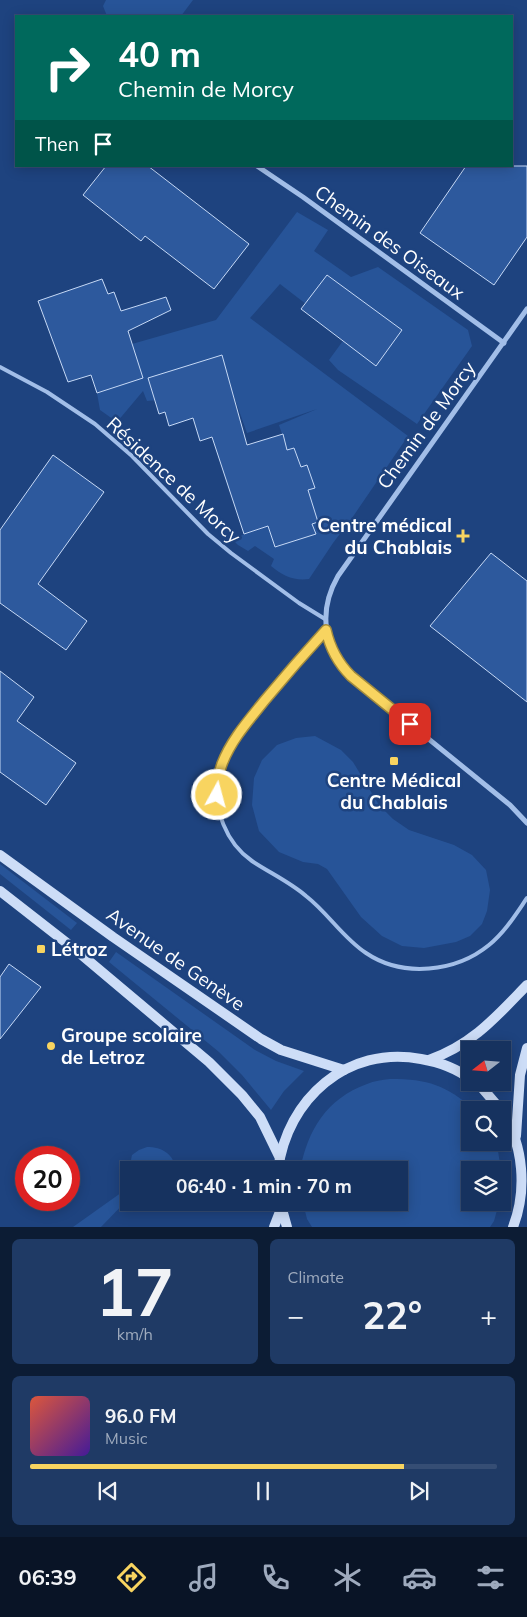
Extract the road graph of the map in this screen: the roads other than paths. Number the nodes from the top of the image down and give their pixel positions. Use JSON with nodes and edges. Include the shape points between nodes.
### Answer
{"nodes":[{"id":1,"x":258,"y":167,"type":"edge"},
{"id":2,"x":527,"y":309,"type":"edge"},
{"id":3,"x":504,"y":343,"type":"junction"},
{"id":4,"x":0,"y":367,"type":"edge"},
{"id":5,"x":325,"y":619,"type":"junction"},
{"id":6,"x":326,"y":630,"type":"junction"},
{"id":7,"x":527,"y":822,"type":"edge"},
{"id":8,"x":0,"y":855,"type":"edge"},
{"id":9,"x":0,"y":891,"type":"edge"},
{"id":10,"x":527,"y":898,"type":"edge"},
{"id":11,"x":527,"y":986,"type":"edge"},
{"id":12,"x":527,"y":1048,"type":"edge"},
{"id":13,"x":429,"y":1060,"type":"junction"},
{"id":14,"x":344,"y":1070,"type":"junction"},
{"id":15,"x":461,"y":1074,"type":"edge"},
{"id":16,"x":485,"y":1091,"type":"edge"},
{"id":17,"x":493,"y":1101,"type":"edge"},
{"id":18,"x":511,"y":1128,"type":"edge"},
{"id":19,"x":516,"y":1140,"type":"junction"},
{"id":20,"x":280,"y":1156,"type":"junction"},
{"id":21,"x":279,"y":1161,"type":"edge"},
{"id":22,"x":520,"y":1204,"type":"junction"},
{"id":23,"x":279,"y":1211,"type":"edge"},
{"id":24,"x":282,"y":1211,"type":"edge"},
{"id":25,"x":527,"y":1217,"type":"edge"},
{"id":26,"x":274,"y":1227,"type":"edge"},
{"id":27,"x":287,"y":1227,"type":"edge"},
{"id":28,"x":513,"y":1227,"type":"edge"}],
"edges":[{"from":1,"to":3,"type":"street","name":"Chemin des Oiseaux"},
{"from":2,"to":3,"type":"street","name":"Chemin de Morcy"},
{"from":3,"to":5,"type":"street","name":"Chemin de Morcy","via":[[338,576],[328,596]]},
{"from":4,"to":5,"type":"lane","name":"Résidence de Morcy","via":[[47,392],[95,424],[132,456],[214,539]]},
{"from":5,"to":6,"type":"street","name":"Chemin de Morcy"},
{"from":6,"to":7,"type":"street","name":"Chemin de Morcy","via":[[335,655],[351,676]]},
{"from":6,"to":10,"type":"lane","via":[[254,714],[225,758],[217,795],[223,825],[230,838],[251,860],[306,896],[367,954],[402,967],[440,968],[475,955],[504,930]]},
{"from":8,"to":14,"type":"main road","name":"Avenue de Genève","via":[[261,1039],[281,1050]]},
{"from":9,"to":20,"type":"main road","via":[[77,951],[216,1069],[253,1108],[266,1126]]},
{"from":11,"to":13,"type":"main road","via":[[475,1036]]},
{"from":12,"to":19,"type":"main road","via":[[520,1075]]},
{"from":13,"to":14,"type":"main road","via":[[412,1057],[376,1059]]},
{"from":13,"to":15,"type":"main road"},
{"from":14,"to":20,"type":"main road","via":[[325,1082],[300,1109],[286,1135]]},
{"from":16,"to":17,"type":"main road"},
{"from":18,"to":19,"type":"main road"},
{"from":19,"to":22,"type":"main road","via":[[523,1183]]},
{"from":20,"to":21,"type":"main road"},
{"from":22,"to":25,"type":"main road"},
{"from":22,"to":28,"type":"main road"},
{"from":23,"to":26,"type":"main road"},
{"from":24,"to":27,"type":"main road"}]}
